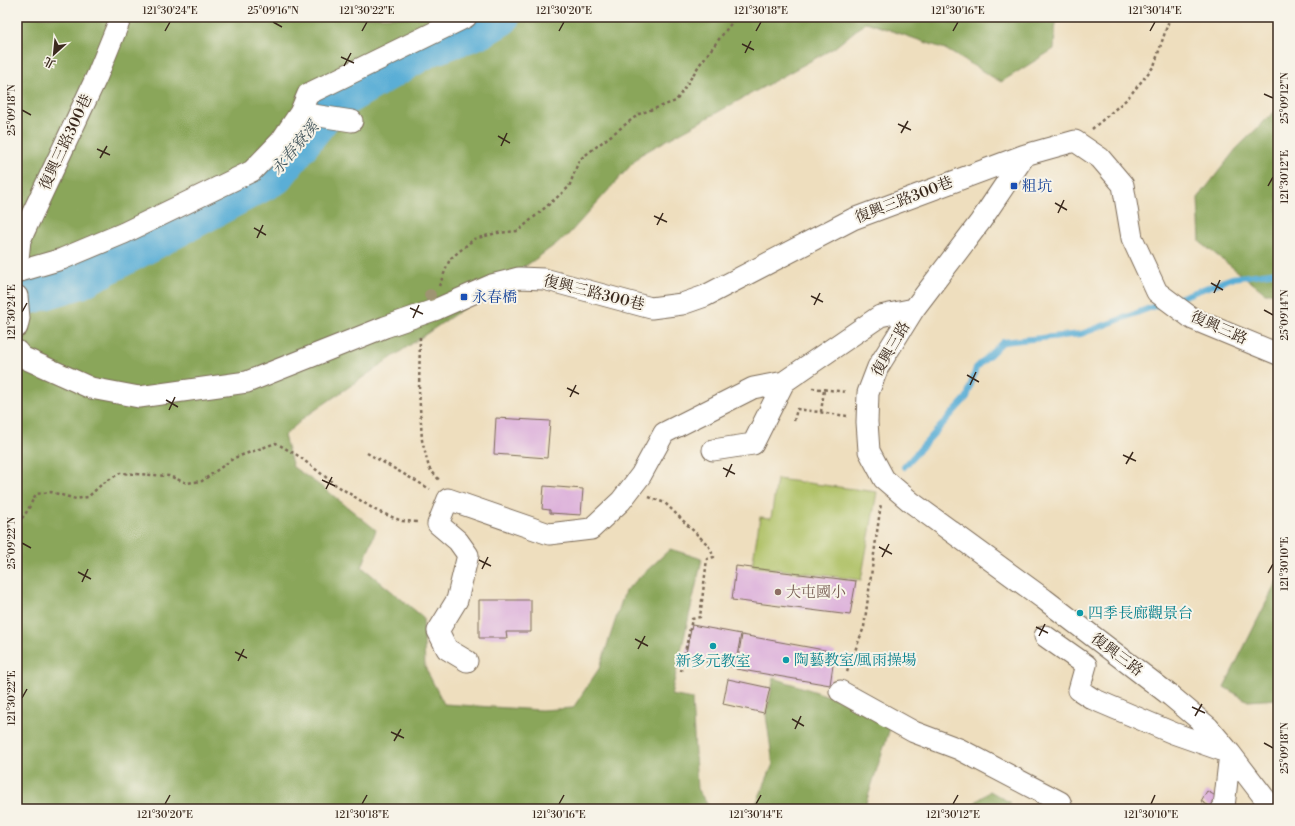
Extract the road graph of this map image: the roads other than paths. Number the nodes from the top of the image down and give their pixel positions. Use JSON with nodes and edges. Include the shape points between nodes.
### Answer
{"nodes":[{"id":1,"x":121,"y":17,"type":"edge"},
{"id":2,"x":466,"y":17,"type":"edge"},
{"id":3,"x":300,"y":113,"type":"junction"},
{"id":4,"x":352,"y":121,"type":"dead end"},
{"id":5,"x":1026,"y":155,"type":"junction"},
{"id":6,"x":17,"y":270,"type":"edge"},
{"id":7,"x":17,"y":296,"type":"edge"},
{"id":8,"x":914,"y":308,"type":"junction"},
{"id":9,"x":18,"y":322,"type":"edge"},
{"id":10,"x":17,"y":351,"type":"edge"},
{"id":11,"x":1278,"y":354,"type":"edge"},
{"id":12,"x":784,"y":382,"type":"junction"},
{"id":13,"x":713,"y":450,"type":"dead end"},
{"id":14,"x":1045,"y":636,"type":"dead end"},
{"id":15,"x":467,"y":661,"type":"dead end"},
{"id":16,"x":840,"y":691,"type":"road end"},
{"id":17,"x":1230,"y":753,"type":"junction"},
{"id":18,"x":1062,"y":809,"type":"edge"},
{"id":19,"x":1222,"y":809,"type":"edge"},
{"id":20,"x":1273,"y":809,"type":"edge"}],
"edges":[{"from":1,"to":6,"type":"street","name":"復興三路300巷","via":[[97,76],[20,240]]},
{"from":2,"to":3,"type":"street","via":[[308,94]]},
{"from":3,"to":4,"type":"street"},
{"from":3,"to":6,"type":"street","via":[[281,141],[252,171],[117,236],[62,259]]},
{"from":5,"to":8,"type":"street","name":"復興三路","via":[[980,222]]},
{"from":5,"to":10,"type":"street","name":"復興三路300巷","via":[[854,219],[705,296],[682,304],[651,308],[544,279],[519,278],[492,285],[437,309],[247,382],[138,397],[91,388],[22,357]]},
{"from":5,"to":11,"type":"street","name":"復興三路","via":[[1076,141],[1100,158],[1123,185],[1132,238],[1157,292],[1193,319]]},
{"from":7,"to":9,"type":"street"},
{"from":8,"to":12,"type":"street","via":[[880,316]]},
{"from":8,"to":17,"type":"street","name":"復興三路","via":[[878,367],[868,393],[869,451],[884,479],[910,502],[1044,599],[1171,696],[1208,727]]},
{"from":12,"to":13,"type":"street","via":[[752,444]]},
{"from":12,"to":15,"type":"street","via":[[752,388],[664,433],[641,475],[625,496],[591,529],[549,534],[448,499],[438,524],[458,541],[468,555],[457,600],[438,631],[447,649]]},
{"from":14,"to":17,"type":"street","via":[[1086,665],[1079,690],[1093,699],[1173,733]]},
{"from":16,"to":18,"type":"street","via":[[914,732],[959,749],[1060,802]]},
{"from":17,"to":19,"type":"street"},
{"from":17,"to":20,"type":"street","name":"復興三路"}]}
